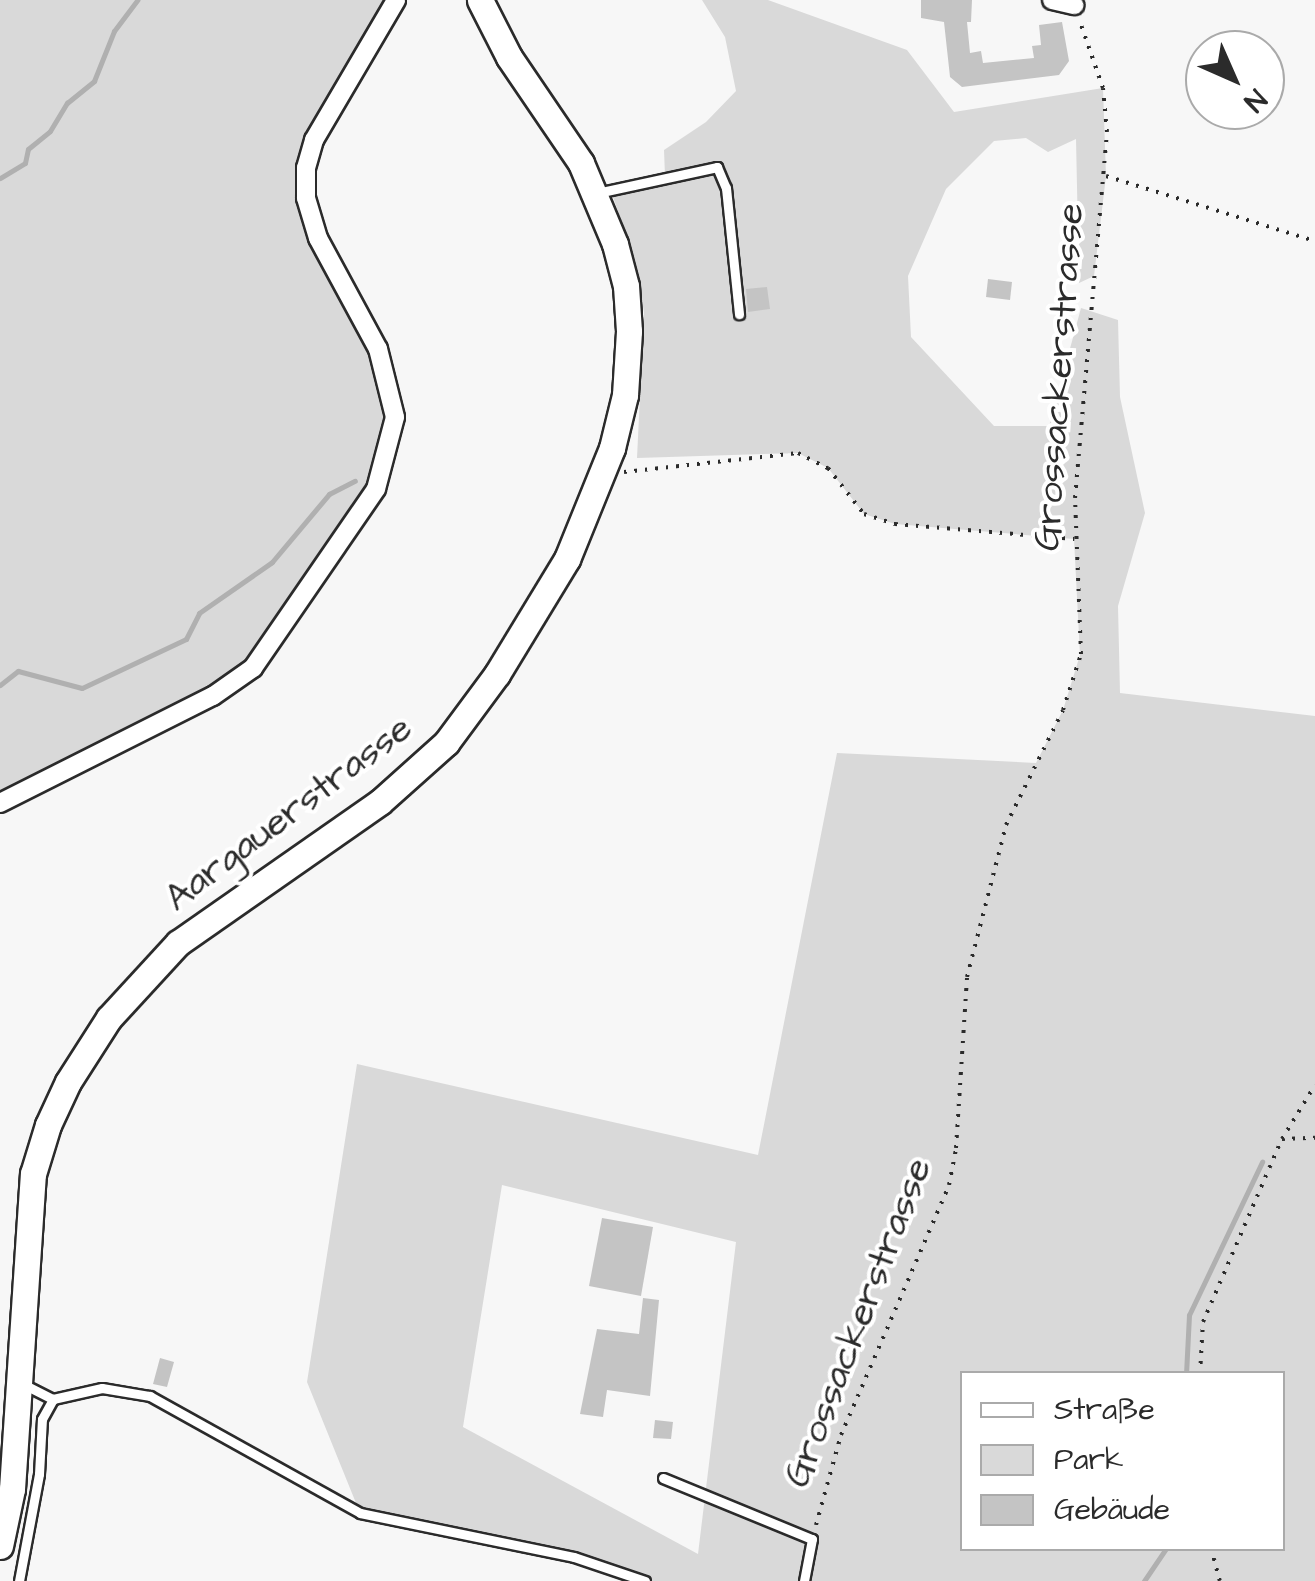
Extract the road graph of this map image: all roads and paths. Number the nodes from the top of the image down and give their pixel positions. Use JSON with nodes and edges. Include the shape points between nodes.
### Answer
{"nodes":[{"id":1,"x":396,"y":0,"type":"edge"},
{"id":2,"x":480,"y":0,"type":"edge"},
{"id":3,"x":1052,"y":0,"type":"edge"},
{"id":4,"x":1074,"y":5,"type":"joint"},
{"id":5,"x":1106,"y":176,"type":"junction"},
{"id":6,"x":596,"y":193,"type":"junction"},
{"id":7,"x":1315,"y":241,"type":"edge"},
{"id":8,"x":739,"y":314,"type":"dead end"},
{"id":9,"x":604,"y":474,"type":"junction"},
{"id":10,"x":1074,"y":539,"type":"junction"},
{"id":11,"x":0,"y":803,"type":"edge"},
{"id":12,"x":1315,"y":1085,"type":"edge"},
{"id":13,"x":1315,"y":1138,"type":"edge"},
{"id":14,"x":1282,"y":1139,"type":"junction"},
{"id":15,"x":1200,"y":1371,"type":"edge"},
{"id":16,"x":19,"y":1382,"type":"junction"},
{"id":17,"x":53,"y":1399,"type":"junction"},
{"id":18,"x":663,"y":1478,"type":"dead end"},
{"id":19,"x":812,"y":1538,"type":"junction"},
{"id":20,"x":0,"y":1546,"type":"edge"},
{"id":21,"x":1213,"y":1551,"type":"edge"},
{"id":22,"x":18,"y":1581,"type":"edge"},
{"id":23,"x":645,"y":1581,"type":"edge"},
{"id":24,"x":804,"y":1581,"type":"edge"},
{"id":25,"x":1220,"y":1581,"type":"edge"}],
"edges":[{"from":1,"to":11,"type":"street","via":[[322,125],[306,168],[306,198],[318,238],[378,350],[395,418],[376,489],[253,668],[213,696]]},
{"from":2,"to":6,"type":"main road","name":"Aargauerstrasse","via":[[508,58]]},
{"from":3,"to":4,"type":"street"},
{"from":4,"to":5,"type":"path","name":"Grossackerstrasse","via":[[1103,88]]},
{"from":5,"to":7,"type":"path"},
{"from":5,"to":10,"type":"path","name":"Grossackerstrasse","via":[[1088,314]]},
{"from":6,"to":8,"type":"lane","via":[[716,167],[726,188]]},
{"from":6,"to":9,"type":"main road","name":"Aargauerstrasse","via":[[623,270],[629,310],[624,395]]},
{"from":9,"to":10,"type":"path","via":[[798,453],[828,468],[864,514],[895,524]]},
{"from":9,"to":16,"type":"main road","name":"Aargauerstrasse","via":[[544,599],[446,743],[380,802],[178,943],[138,982],[85,1053],[48,1125],[33,1174]]},
{"from":10,"to":19,"type":"path","name":"Grossackerstrasse","via":[[1080,654],[1063,710],[1006,824],[967,976],[949,1186],[842,1435]]},
{"from":12,"to":14,"type":"path"},
{"from":13,"to":14,"type":"path"},
{"from":14,"to":15,"type":"path","via":[[1203,1322]]},
{"from":16,"to":17,"type":"lane"},
{"from":16,"to":20,"type":"main road","name":"Aargauerstrasse","via":[[12,1488]]},
{"from":17,"to":22,"type":"lane","via":[[42,1418],[39,1474]]},
{"from":17,"to":23,"type":"lane","via":[[102,1388],[150,1396],[360,1513],[574,1557]]},
{"from":18,"to":19,"type":"lane"},
{"from":19,"to":24,"type":"lane","name":"Grossackerstrasse"},
{"from":21,"to":25,"type":"path"}]}
